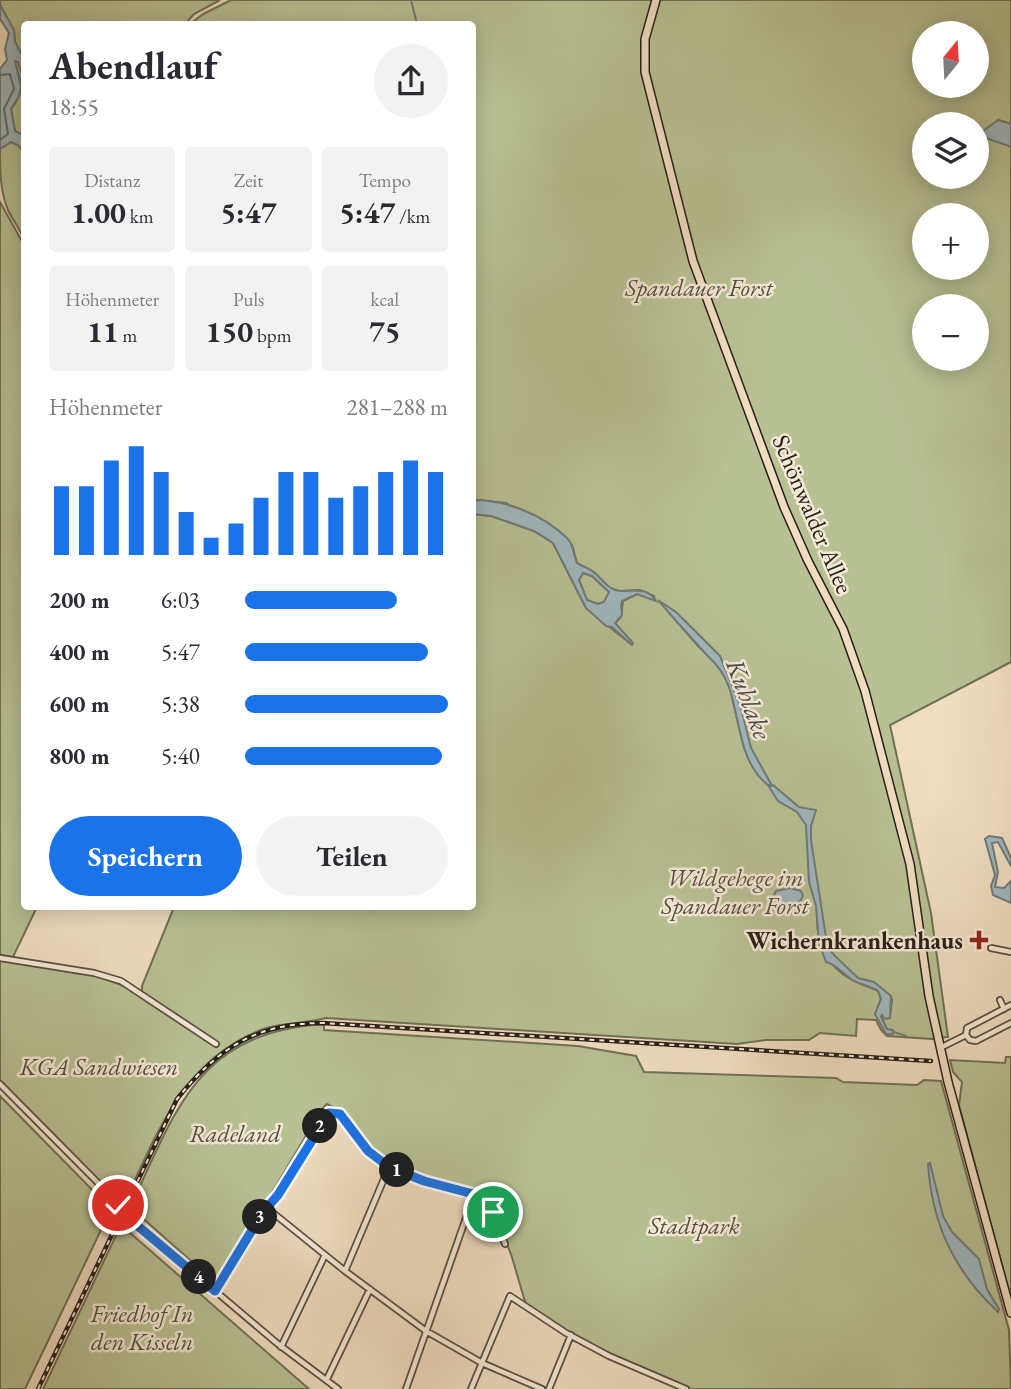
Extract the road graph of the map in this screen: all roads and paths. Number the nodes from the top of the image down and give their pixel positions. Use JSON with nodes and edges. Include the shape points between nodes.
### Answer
{"nodes":[{"id":1,"x":656,"y":0,"type":"edge"},
{"id":2,"x":991,"y":948,"type":"dead end"},
{"id":3,"x":1011,"y":952,"type":"edge"},
{"id":4,"x":0,"y":958,"type":"edge"},
{"id":5,"x":1000,"y":1000,"type":"dead end"},
{"id":6,"x":1011,"y":1005,"type":"edge"},
{"id":7,"x":1004,"y":1009,"type":"junction"},
{"id":8,"x":1011,"y":1023,"type":"edge"},
{"id":9,"x":966,"y":1035,"type":"junction"},
{"id":10,"x":216,"y":1044,"type":"dead end"},
{"id":11,"x":940,"y":1048,"type":"junction"},
{"id":12,"x":0,"y":1084,"type":"edge"},
{"id":13,"x":389,"y":1167,"type":"junction"},
{"id":14,"x":474,"y":1195,"type":"junction"},
{"id":15,"x":267,"y":1208,"type":"junction"},
{"id":16,"x":505,"y":1244,"type":"dead end"},
{"id":17,"x":325,"y":1255,"type":"junction"},
{"id":18,"x":345,"y":1271,"type":"junction"},
{"id":19,"x":370,"y":1289,"type":"junction"},
{"id":20,"x":215,"y":1291,"type":"junction"},
{"id":21,"x":1011,"y":1313,"type":"edge"},
{"id":22,"x":426,"y":1331,"type":"junction"},
{"id":23,"x":571,"y":1335,"type":"junction"},
{"id":24,"x":281,"y":1347,"type":"junction"},
{"id":25,"x":482,"y":1363,"type":"junction"},
{"id":26,"x":327,"y":1379,"type":"junction"},
{"id":27,"x":338,"y":1389,"type":"edge"},
{"id":28,"x":406,"y":1389,"type":"edge"},
{"id":29,"x":471,"y":1389,"type":"edge"},
{"id":30,"x":542,"y":1389,"type":"edge"},
{"id":31,"x":549,"y":1389,"type":"edge"},
{"id":32,"x":687,"y":1389,"type":"edge"}],
"edges":[{"from":1,"to":11,"type":"main road","name":"Schönwalder Allee","via":[[645,39],[645,72],[693,261],[784,507],[843,629],[865,691],[910,864]]},
{"from":2,"to":3,"type":"street"},
{"from":4,"to":10,"type":"street","via":[[121,981]]},
{"from":5,"to":7,"type":"street"},
{"from":6,"to":7,"type":"street"},
{"from":7,"to":9,"type":"street","via":[[967,1028]]},
{"from":8,"to":9,"type":"street","via":[[976,1041]]},
{"from":9,"to":11,"type":"street"},
{"from":11,"to":21,"type":"main road","name":"Schönwalder Allee"},
{"from":12,"to":20,"type":"street","via":[[127,1216]]},
{"from":13,"to":14,"type":"street"},
{"from":13,"to":15,"type":"street","via":[[368,1151],[338,1113],[329,1113]]},
{"from":13,"to":18,"type":"street"},
{"from":14,"to":16,"type":"street","via":[[489,1206]]},
{"from":14,"to":22,"type":"street"},
{"from":15,"to":17,"type":"street"},
{"from":15,"to":20,"type":"street"},
{"from":17,"to":18,"type":"street"},
{"from":17,"to":24,"type":"street"},
{"from":18,"to":19,"type":"street"},
{"from":19,"to":22,"type":"street"},
{"from":19,"to":26,"type":"street"},
{"from":20,"to":24,"type":"street"},
{"from":22,"to":25,"type":"street"},
{"from":22,"to":28,"type":"street"},
{"from":23,"to":25,"type":"street","via":[[510,1296]]},
{"from":23,"to":31,"type":"street"},
{"from":23,"to":32,"type":"street"},
{"from":24,"to":26,"type":"street"},
{"from":25,"to":29,"type":"street"},
{"from":25,"to":30,"type":"street"},
{"from":26,"to":27,"type":"street"}]}
